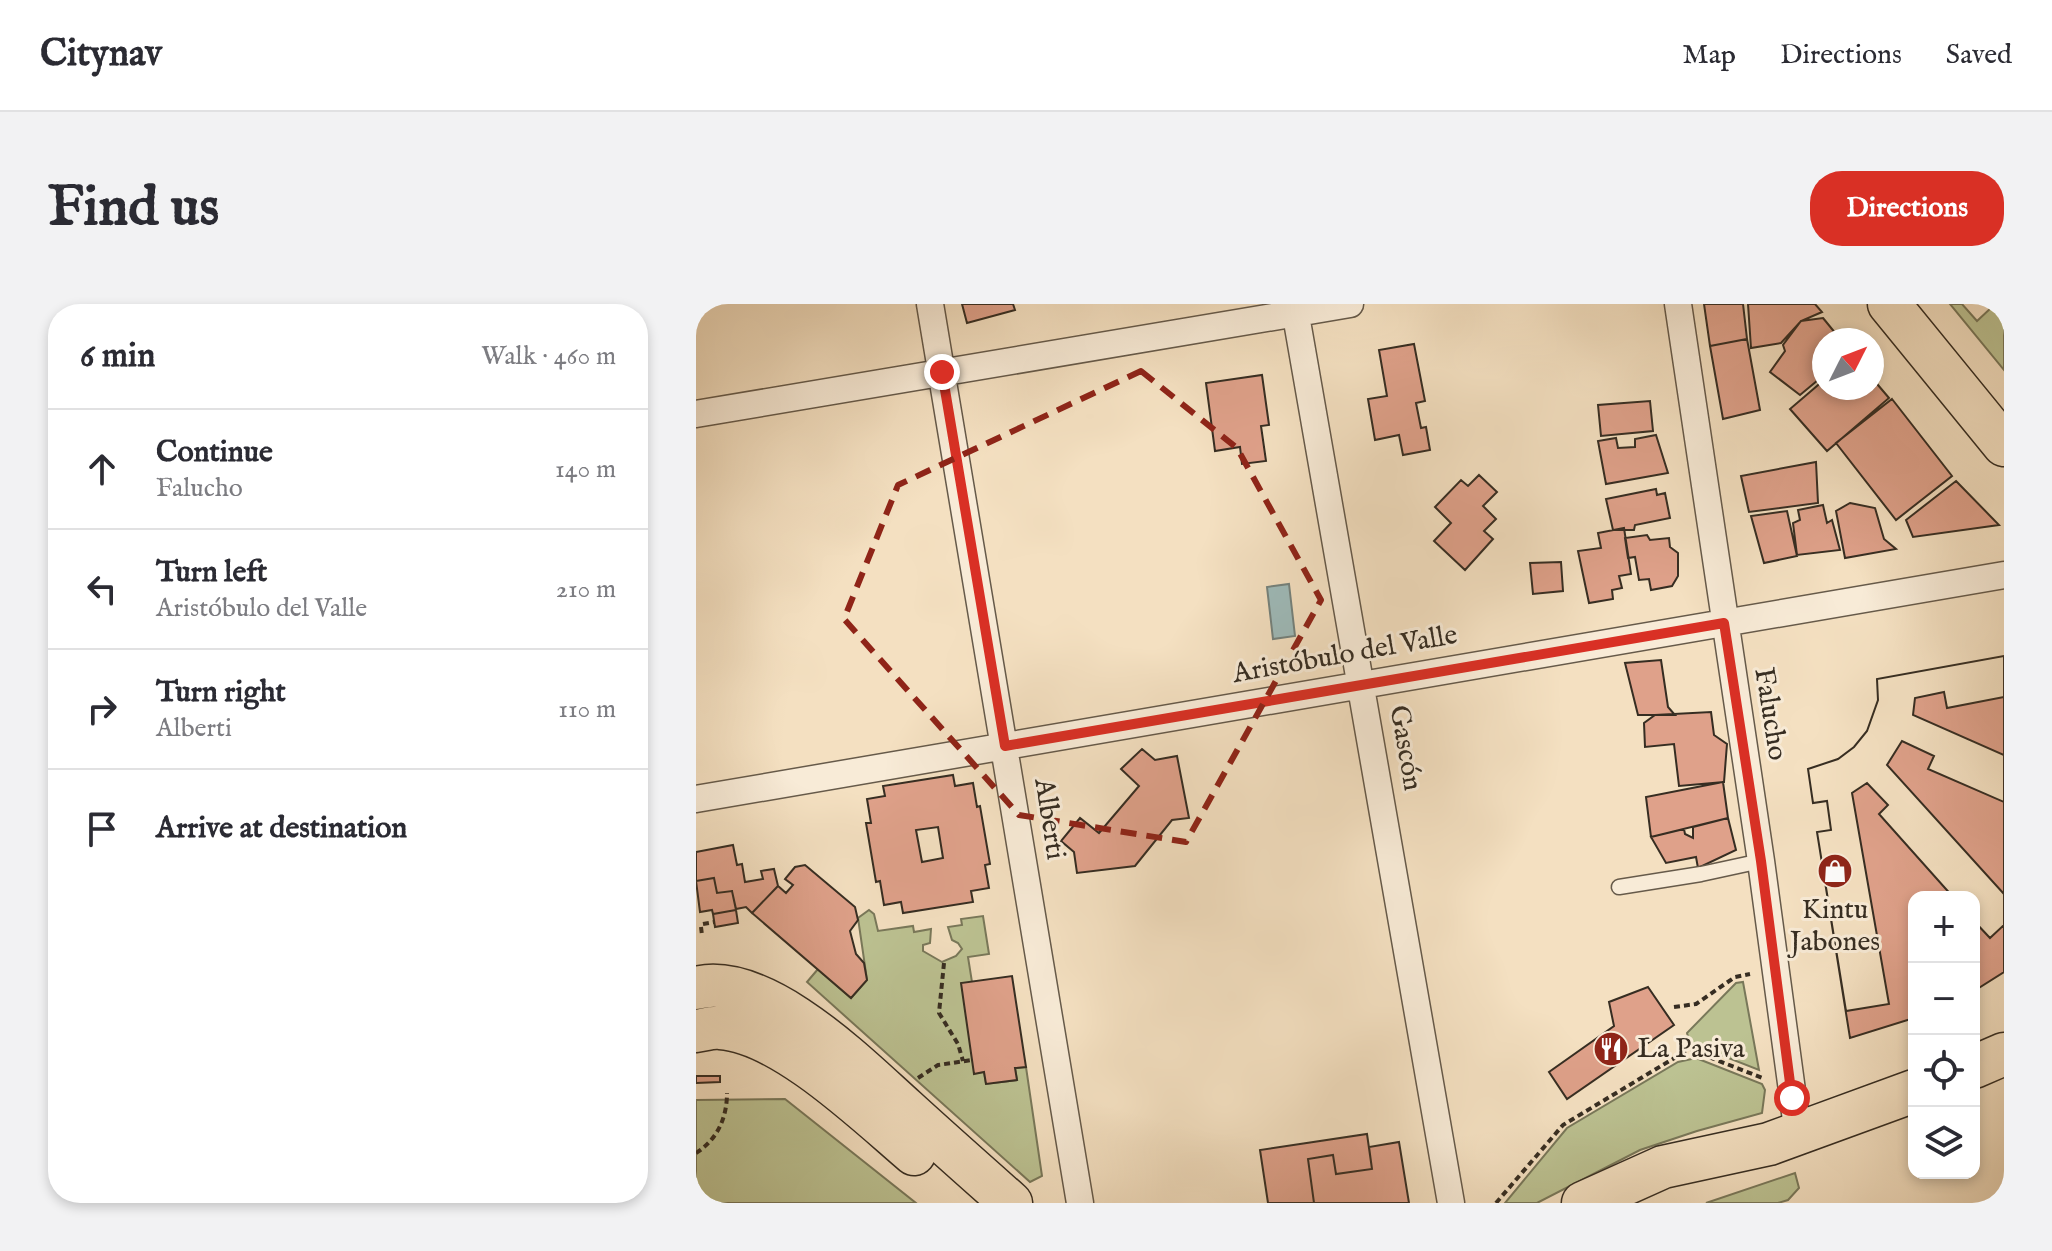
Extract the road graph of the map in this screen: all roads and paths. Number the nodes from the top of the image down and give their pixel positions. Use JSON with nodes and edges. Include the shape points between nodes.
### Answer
{"nodes":[{"id":1,"x":930,"y":304,"type":"edge"},
{"id":2,"x":1350,"y":304,"type":"edge"},
{"id":3,"x":1678,"y":304,"type":"edge"},
{"id":4,"x":1889,"y":304,"type":"edge"},
{"id":5,"x":1295,"y":308,"type":"edge"},
{"id":6,"x":942,"y":372,"type":"junction"},
{"id":7,"x":696,"y":414,"type":"edge"},
{"id":8,"x":2004,"y":445,"type":"edge"},
{"id":9,"x":2004,"y":575,"type":"edge"},
{"id":10,"x":1724,"y":623,"type":"junction"},
{"id":11,"x":1361,"y":685,"type":"junction"},
{"id":12,"x":1005,"y":746,"type":"junction"},
{"id":13,"x":696,"y":799,"type":"edge"},
{"id":14,"x":1761,"y":861,"type":"junction"},
{"id":15,"x":1619,"y":887,"type":"dead end"},
{"id":16,"x":714,"y":922,"type":"dead end"},
{"id":17,"x":702,"y":935,"type":"dead end"},
{"id":18,"x":944,"y":963,"type":"dead end"},
{"id":19,"x":1750,"y":974,"type":"dead end"},
{"id":20,"x":696,"y":988,"type":"edge"},
{"id":21,"x":1674,"y":1007,"type":"dead end"},
{"id":22,"x":696,"y":1031,"type":"edge"},
{"id":23,"x":2004,"y":1054,"type":"edge"},
{"id":24,"x":972,"y":1060,"type":"dead end"},
{"id":25,"x":963,"y":1061,"type":"junction"},
{"id":26,"x":1980,"y":1064,"type":"edge"},
{"id":27,"x":916,"y":1079,"type":"dead end"},
{"id":28,"x":1767,"y":1080,"type":"dead end"},
{"id":29,"x":727,"y":1093,"type":"dead end"},
{"id":30,"x":1908,"y":1093,"type":"edge"},
{"id":31,"x":1798,"y":1135,"type":"junction"},
{"id":32,"x":1749,"y":1150,"type":"junction"},
{"id":33,"x":696,"y":1153,"type":"edge"},
{"id":34,"x":972,"y":1203,"type":"edge"},
{"id":35,"x":1011,"y":1203,"type":"edge"},
{"id":36,"x":1080,"y":1203,"type":"edge"},
{"id":37,"x":1451,"y":1203,"type":"edge"},
{"id":38,"x":1496,"y":1203,"type":"edge"},
{"id":39,"x":1583,"y":1203,"type":"edge"},
{"id":40,"x":1638,"y":1203,"type":"edge"}],
"edges":[{"from":1,"to":6,"type":"street","name":"Alberti"},
{"from":2,"to":5,"type":"street"},
{"from":3,"to":10,"type":"street","name":"Falucho"},
{"from":4,"to":8,"type":"main road"},
{"from":5,"to":6,"type":"street"},
{"from":5,"to":11,"type":"street","name":"Gascón"},
{"from":6,"to":7,"type":"street"},
{"from":6,"to":12,"type":"street","name":"Alberti"},
{"from":9,"to":10,"type":"street","name":"Aristóbulo del Valle"},
{"from":10,"to":11,"type":"street","name":"Aristóbulo del Valle"},
{"from":10,"to":14,"type":"street","name":"Falucho"},
{"from":11,"to":12,"type":"street","name":"Aristóbulo del Valle"},
{"from":11,"to":37,"type":"street","name":"Gascón"},
{"from":12,"to":13,"type":"street","name":"Aristóbulo del Valle"},
{"from":12,"to":36,"type":"street","name":"Alberti"},
{"from":14,"to":15,"type":"lane"},
{"from":14,"to":31,"type":"street","name":"Falucho"},
{"from":16,"to":17,"type":"path","via":[[702,925]]},
{"from":18,"to":25,"type":"path","via":[[939,1013]]},
{"from":19,"to":21,"type":"path","via":[[1735,977],[1696,1004]]},
{"from":20,"to":35,"type":"main road","via":[[742,991],[804,1023]]},
{"from":22,"to":34,"type":"main road","via":[[721,1028],[783,1051],[846,1096]]},
{"from":23,"to":26,"type":"main road"},
{"from":24,"to":25,"type":"path"},
{"from":25,"to":27,"type":"path","via":[[938,1065]]},
{"from":28,"to":38,"type":"path","via":[[1696,1052],[1681,1054],[1573,1116]]},
{"from":29,"to":33,"type":"path","via":[[718,1130]]},
{"from":30,"to":31,"type":"main road"},
{"from":31,"to":32,"type":"main road"},
{"from":32,"to":39,"type":"main road","via":[[1663,1167]]},
{"from":32,"to":40,"type":"main road"}]}
